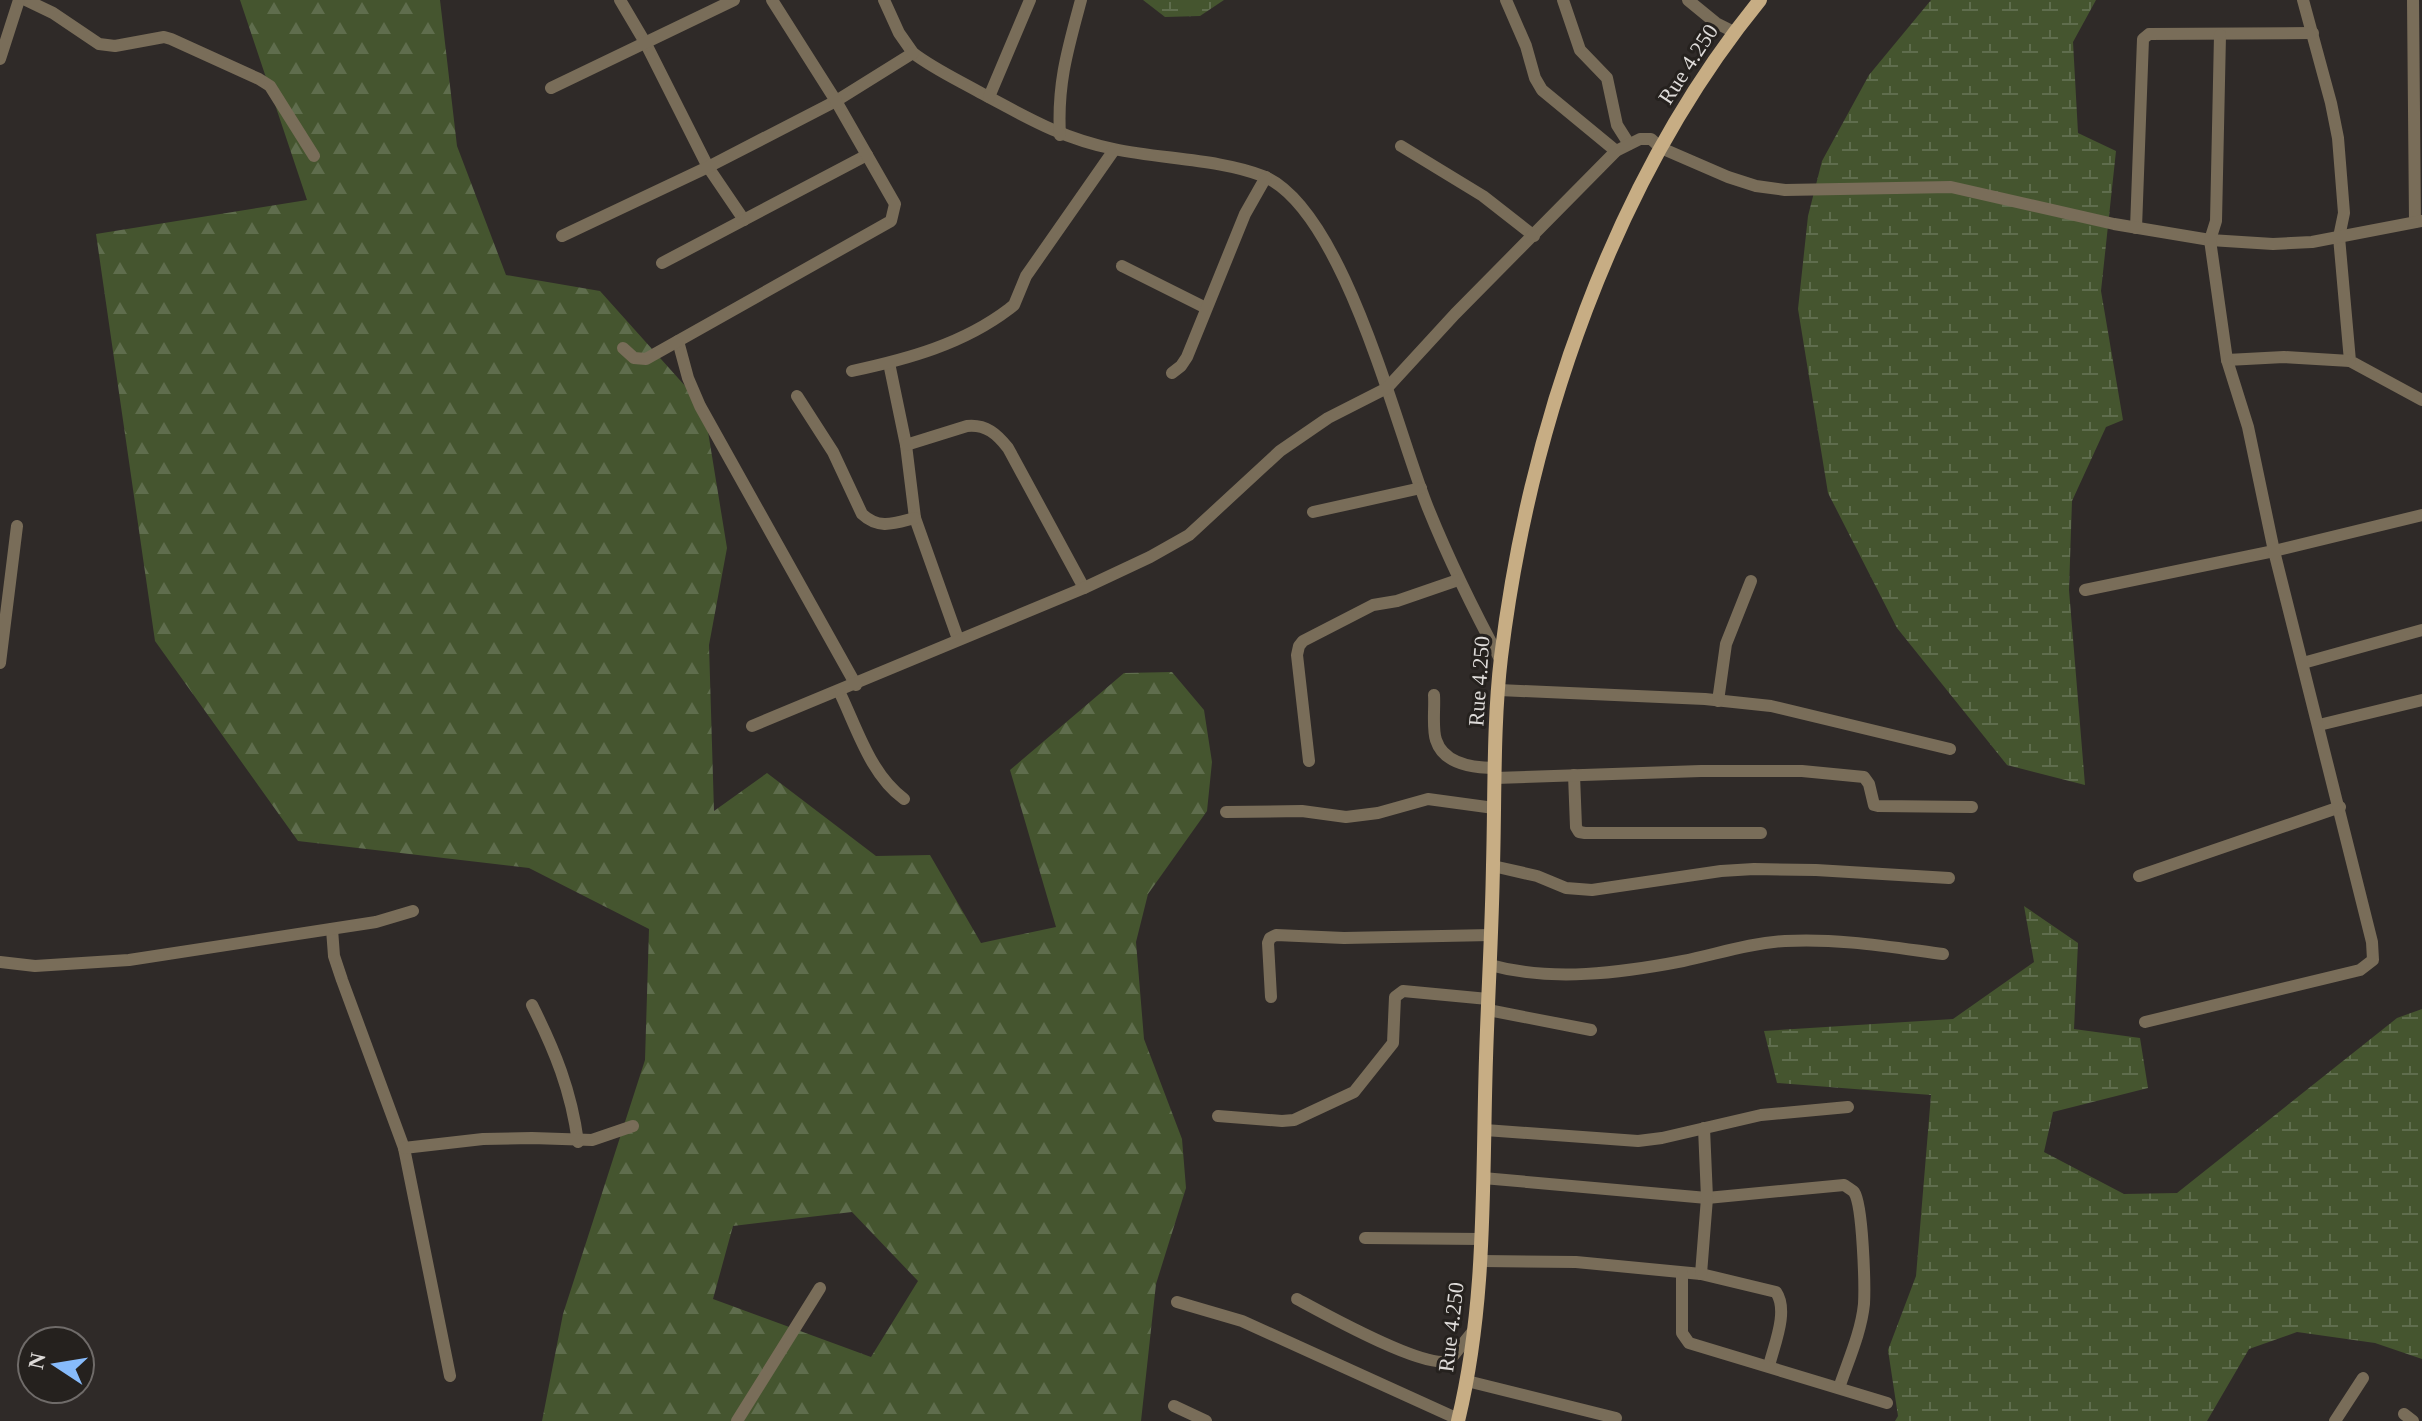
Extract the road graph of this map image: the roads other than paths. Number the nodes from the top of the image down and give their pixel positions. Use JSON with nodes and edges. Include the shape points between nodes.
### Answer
{"nodes":[{"id":1,"x":19,"y":0,"type":"edge"},
{"id":2,"x":26,"y":0,"type":"edge"},
{"id":3,"x":620,"y":0,"type":"edge"},
{"id":4,"x":734,"y":0,"type":"edge"},
{"id":5,"x":772,"y":0,"type":"edge"},
{"id":6,"x":884,"y":0,"type":"edge"},
{"id":7,"x":1030,"y":0,"type":"edge"},
{"id":8,"x":1081,"y":0,"type":"edge"},
{"id":9,"x":1506,"y":0,"type":"edge"},
{"id":10,"x":1563,"y":0,"type":"edge"},
{"id":11,"x":1688,"y":0,"type":"edge"},
{"id":12,"x":1760,"y":0,"type":"edge"},
{"id":13,"x":2303,"y":0,"type":"edge"},
{"id":14,"x":2413,"y":0,"type":"edge"},
{"id":15,"x":1734,"y":32,"type":"junction"},
{"id":16,"x":2313,"y":33,"type":"junction"},
{"id":17,"x":2220,"y":35,"type":"junction"},
{"id":18,"x":646,"y":44,"type":"junction"},
{"id":19,"x":913,"y":53,"type":"junction"},
{"id":20,"x":0,"y":59,"type":"edge"},
{"id":21,"x":551,"y":88,"type":"dead end"},
{"id":22,"x":989,"y":97,"type":"junction"},
{"id":23,"x":836,"y":101,"type":"junction"},
{"id":24,"x":1060,"y":135,"type":"junction"},
{"id":25,"x":1629,"y":144,"type":"junction"},
{"id":26,"x":1401,"y":146,"type":"dead end"},
{"id":27,"x":1661,"y":148,"type":"junction"},
{"id":28,"x":1114,"y":150,"type":"junction"},
{"id":29,"x":1616,"y":151,"type":"junction"},
{"id":30,"x":867,"y":155,"type":"junction"},
{"id":31,"x":314,"y":156,"type":"dead end"},
{"id":32,"x":708,"y":167,"type":"junction"},
{"id":33,"x":1266,"y":177,"type":"junction"},
{"id":34,"x":744,"y":220,"type":"junction"},
{"id":35,"x":2418,"y":221,"type":"edge"},
{"id":36,"x":2136,"y":228,"type":"junction"},
{"id":37,"x":562,"y":236,"type":"dead end"},
{"id":38,"x":1534,"y":236,"type":"junction"},
{"id":39,"x":2339,"y":237,"type":"junction"},
{"id":40,"x":2210,"y":240,"type":"junction"},
{"id":41,"x":662,"y":263,"type":"dead end"},
{"id":42,"x":1122,"y":266,"type":"dead end"},
{"id":43,"x":1206,"y":308,"type":"junction"},
{"id":44,"x":678,"y":341,"type":"junction"},
{"id":45,"x":623,"y":348,"type":"dead end"},
{"id":46,"x":2227,"y":360,"type":"junction"},
{"id":47,"x":2350,"y":361,"type":"junction"},
{"id":48,"x":889,"y":363,"type":"junction"},
{"id":49,"x":852,"y":371,"type":"dead end"},
{"id":50,"x":1172,"y":373,"type":"dead end"},
{"id":51,"x":1387,"y":388,"type":"junction"},
{"id":52,"x":797,"y":396,"type":"dead end"},
{"id":53,"x":2422,"y":400,"type":"edge"},
{"id":54,"x":906,"y":445,"type":"junction"},
{"id":55,"x":1421,"y":488,"type":"junction"},
{"id":56,"x":1313,"y":512,"type":"dead end"},
{"id":57,"x":2422,"y":515,"type":"edge"},
{"id":58,"x":915,"y":518,"type":"junction"},
{"id":59,"x":17,"y":526,"type":"dead end"},
{"id":60,"x":2274,"y":551,"type":"junction"},
{"id":61,"x":1458,"y":580,"type":"junction"},
{"id":62,"x":1751,"y":581,"type":"dead end"},
{"id":63,"x":1084,"y":588,"type":"junction"},
{"id":64,"x":2085,"y":590,"type":"dead end"},
{"id":65,"x":2,"y":622,"type":"edge"},
{"id":66,"x":2422,"y":630,"type":"edge"},
{"id":67,"x":958,"y":639,"type":"junction"},
{"id":68,"x":1501,"y":661,"type":"junction"},
{"id":69,"x":0,"y":663,"type":"edge"},
{"id":70,"x":2303,"y":663,"type":"junction"},
{"id":71,"x":856,"y":685,"type":"junction"},
{"id":72,"x":1499,"y":690,"type":"junction"},
{"id":73,"x":839,"y":691,"type":"junction"},
{"id":74,"x":1434,"y":695,"type":"dead end"},
{"id":75,"x":2422,"y":700,"type":"edge"},
{"id":76,"x":1718,"y":701,"type":"junction"},
{"id":77,"x":2319,"y":725,"type":"junction"},
{"id":78,"x":752,"y":726,"type":"dead end"},
{"id":79,"x":1950,"y":749,"type":"dead end"},
{"id":80,"x":1309,"y":761,"type":"dead end"},
{"id":81,"x":1495,"y":773,"type":"junction"},
{"id":82,"x":1574,"y":775,"type":"junction"},
{"id":83,"x":904,"y":799,"type":"dead end"},
{"id":84,"x":1972,"y":807,"type":"dead end"},
{"id":85,"x":2340,"y":807,"type":"junction"},
{"id":86,"x":1494,"y":808,"type":"junction"},
{"id":87,"x":1226,"y":812,"type":"dead end"},
{"id":88,"x":1761,"y":833,"type":"dead end"},
{"id":89,"x":1493,"y":866,"type":"junction"},
{"id":90,"x":2139,"y":876,"type":"dead end"},
{"id":91,"x":1949,"y":878,"type":"dead end"},
{"id":92,"x":413,"y":911,"type":"dead end"},
{"id":93,"x":332,"y":929,"type":"junction"},
{"id":94,"x":1491,"y":935,"type":"junction"},
{"id":95,"x":1943,"y":954,"type":"dead end"},
{"id":96,"x":0,"y":962,"type":"edge"},
{"id":97,"x":1490,"y":965,"type":"junction"},
{"id":98,"x":1271,"y":997,"type":"dead end"},
{"id":99,"x":532,"y":1005,"type":"dead end"},
{"id":100,"x":1488,"y":1005,"type":"junction"},
{"id":101,"x":2145,"y":1022,"type":"dead end"},
{"id":102,"x":1591,"y":1030,"type":"dead end"},
{"id":103,"x":1848,"y":1107,"type":"dead end"},
{"id":104,"x":1218,"y":1116,"type":"dead end"},
{"id":105,"x":633,"y":1126,"type":"dead end"},
{"id":106,"x":1704,"y":1128,"type":"junction"},
{"id":107,"x":1485,"y":1130,"type":"junction"},
{"id":108,"x":578,"y":1142,"type":"junction"},
{"id":109,"x":404,"y":1148,"type":"junction"},
{"id":110,"x":1483,"y":1178,"type":"junction"},
{"id":111,"x":1707,"y":1198,"type":"junction"},
{"id":112,"x":1365,"y":1238,"type":"dead end"},
{"id":113,"x":1482,"y":1239,"type":"junction"},
{"id":114,"x":1482,"y":1261,"type":"junction"},
{"id":115,"x":1682,"y":1273,"type":"junction"},
{"id":116,"x":1701,"y":1274,"type":"junction"},
{"id":117,"x":820,"y":1288,"type":"dead end"},
{"id":118,"x":1297,"y":1299,"type":"dead end"},
{"id":119,"x":1177,"y":1302,"type":"dead end"},
{"id":120,"x":1474,"y":1330,"type":"junction"},
{"id":121,"x":1769,"y":1366,"type":"junction"},
{"id":122,"x":450,"y":1376,"type":"dead end"},
{"id":123,"x":2363,"y":1378,"type":"dead end"},
{"id":124,"x":1467,"y":1381,"type":"junction"},
{"id":125,"x":1839,"y":1388,"type":"junction"},
{"id":126,"x":1887,"y":1403,"type":"dead end"},
{"id":127,"x":1174,"y":1406,"type":"dead end"},
{"id":128,"x":1616,"y":1418,"type":"dead end"},
{"id":129,"x":1458,"y":1420,"type":"edge"},
{"id":130,"x":737,"y":1421,"type":"edge"},
{"id":131,"x":1206,"y":1421,"type":"edge"},
{"id":132,"x":2335,"y":1421,"type":"edge"}],
"edges":[{"from":1,"to":20,"type":"street"},
{"from":2,"to":31,"type":"street","via":[[99,44],[164,37],[259,79],[280,99]]},
{"from":3,"to":18,"type":"street"},
{"from":4,"to":18,"type":"street"},
{"from":5,"to":23,"type":"street"},
{"from":6,"to":19,"type":"street"},
{"from":7,"to":22,"type":"street"},
{"from":8,"to":24,"type":"street","via":[[1058,101]]},
{"from":9,"to":29,"type":"street","via":[[1542,90]]},
{"from":10,"to":25,"type":"street","via":[[1580,50],[1607,78],[1614,116]]},
{"from":11,"to":15,"type":"street"},
{"from":12,"to":15,"type":"main road","name":"Rue 4.250"},
{"from":13,"to":16,"type":"street"},
{"from":14,"to":35,"type":"street"},
{"from":15,"to":27,"type":"main road","name":"Rue 4.250"},
{"from":16,"to":17,"type":"street"},
{"from":16,"to":39,"type":"street","via":[[2338,138],[2344,213]]},
{"from":17,"to":36,"type":"street","via":[[2149,34],[2143,39]]},
{"from":17,"to":40,"type":"street","via":[[2216,221]]},
{"from":18,"to":21,"type":"street"},
{"from":18,"to":32,"type":"street"},
{"from":19,"to":22,"type":"street"},
{"from":19,"to":23,"type":"street"},
{"from":22,"to":24,"type":"street"},
{"from":23,"to":30,"type":"street"},
{"from":23,"to":32,"type":"street"},
{"from":24,"to":28,"type":"street"},
{"from":25,"to":27,"type":"street","via":[[1651,139]]},
{"from":25,"to":29,"type":"street"},
{"from":26,"to":38,"type":"street","via":[[1483,196]]},
{"from":27,"to":36,"type":"street","via":[[1756,186],[1951,187]]},
{"from":27,"to":68,"type":"main road","name":"Rue 4.250","via":[[1599,277],[1549,419],[1514,565]]},
{"from":28,"to":33,"type":"street"},
{"from":28,"to":48,"type":"street","via":[[1026,276],[1014,305],[968,335]]},
{"from":29,"to":38,"type":"street"},
{"from":30,"to":34,"type":"street"},
{"from":30,"to":44,"type":"street","via":[[895,204],[891,221]]},
{"from":32,"to":34,"type":"street"},
{"from":32,"to":37,"type":"street"},
{"from":33,"to":43,"type":"street"},
{"from":33,"to":51,"type":"street","via":[[1290,195],[1334,254]]},
{"from":34,"to":41,"type":"street"},
{"from":35,"to":39,"type":"street"},
{"from":36,"to":40,"type":"street"},
{"from":38,"to":51,"type":"street"},
{"from":39,"to":40,"type":"street","via":[[2273,244]]},
{"from":39,"to":47,"type":"street"},
{"from":40,"to":46,"type":"street"},
{"from":42,"to":43,"type":"street"},
{"from":43,"to":50,"type":"street","via":[[1187,357]]},
{"from":44,"to":45,"type":"street","via":[[640,360]]},
{"from":44,"to":71,"type":"street","via":[[700,406]]},
{"from":46,"to":47,"type":"street"},
{"from":46,"to":60,"type":"street","via":[[2248,427]]},
{"from":47,"to":53,"type":"street"},
{"from":48,"to":49,"type":"street"},
{"from":48,"to":54,"type":"street"},
{"from":51,"to":55,"type":"street"},
{"from":51,"to":63,"type":"street","via":[[1328,418],[1280,451],[1189,535]]},
{"from":52,"to":58,"type":"street","via":[[833,452],[862,514],[879,525]]},
{"from":54,"to":58,"type":"street"},
{"from":54,"to":63,"type":"street","via":[[967,426],[996,433]]},
{"from":55,"to":56,"type":"street"},
{"from":55,"to":61,"type":"street"},
{"from":57,"to":60,"type":"street"},
{"from":58,"to":67,"type":"street"},
{"from":59,"to":65,"type":"street"},
{"from":60,"to":64,"type":"street"},
{"from":60,"to":70,"type":"street"},
{"from":61,"to":68,"type":"street"},
{"from":61,"to":80,"type":"street","via":[[1373,605],[1303,641],[1297,655]]},
{"from":62,"to":76,"type":"street","via":[[1726,644]]},
{"from":63,"to":67,"type":"street"},
{"from":65,"to":69,"type":"street"},
{"from":66,"to":70,"type":"street"},
{"from":67,"to":71,"type":"street"},
{"from":68,"to":72,"type":"main road","name":"Rue 4.250"},
{"from":70,"to":77,"type":"street"},
{"from":71,"to":73,"type":"street"},
{"from":72,"to":76,"type":"street"},
{"from":72,"to":81,"type":"main road","name":"Rue 4.250"},
{"from":73,"to":78,"type":"street"},
{"from":73,"to":83,"type":"street","via":[[877,771]]},
{"from":74,"to":81,"type":"street","via":[[1435,739],[1443,751],[1458,763]]},
{"from":75,"to":77,"type":"street"},
{"from":76,"to":79,"type":"street","via":[[1771,706]]},
{"from":77,"to":85,"type":"street"},
{"from":81,"to":82,"type":"street"},
{"from":81,"to":86,"type":"main road","name":"Rue 4.250"},
{"from":82,"to":84,"type":"street","via":[[1802,771],[1864,777],[1878,806]]},
{"from":82,"to":88,"type":"street","via":[[1579,832]]},
{"from":85,"to":90,"type":"street"},
{"from":85,"to":101,"type":"street","via":[[2374,951],[2370,964]]},
{"from":86,"to":87,"type":"street","via":[[1428,799],[1346,817],[1302,811]]},
{"from":86,"to":89,"type":"main road","name":"Rue 4.250"},
{"from":89,"to":91,"type":"street","via":[[1566,888],[1592,890],[1754,869]]},
{"from":89,"to":94,"type":"main road","name":"Rue 4.250"},
{"from":92,"to":93,"type":"street"},
{"from":93,"to":96,"type":"street","via":[[129,960],[35,966]]},
{"from":93,"to":109,"type":"street","via":[[334,956]]},
{"from":94,"to":97,"type":"main road","name":"Rue 4.250"},
{"from":94,"to":98,"type":"street","via":[[1276,935],[1268,943]]},
{"from":95,"to":97,"type":"street","via":[[1838,941],[1783,941],[1600,972],[1531,975]]},
{"from":97,"to":100,"type":"main road","name":"Rue 4.250"},
{"from":99,"to":108,"type":"street","via":[[564,1075]]},
{"from":100,"to":102,"type":"street"},
{"from":100,"to":104,"type":"street","via":[[1403,991],[1395,997],[1390,1050],[1354,1092],[1294,1120]]},
{"from":100,"to":107,"type":"main road","name":"Rue 4.250"},
{"from":103,"to":106,"type":"street","via":[[1761,1115]]},
{"from":105,"to":108,"type":"street"},
{"from":106,"to":107,"type":"street","via":[[1638,1141]]},
{"from":106,"to":111,"type":"street"},
{"from":107,"to":110,"type":"main road","name":"Rue 4.250"},
{"from":108,"to":109,"type":"street","via":[[496,1139]]},
{"from":109,"to":122,"type":"street"},
{"from":110,"to":111,"type":"street"},
{"from":110,"to":113,"type":"main road","name":"Rue 4.250"},
{"from":111,"to":116,"type":"street"},
{"from":111,"to":125,"type":"street","via":[[1844,1185],[1853,1191],[1862,1237],[1864,1304]]},
{"from":112,"to":113,"type":"street"},
{"from":113,"to":114,"type":"main road","name":"Rue 4.250"},
{"from":114,"to":115,"type":"street","via":[[1576,1262]]},
{"from":114,"to":120,"type":"main road","name":"Rue 4.250"},
{"from":115,"to":116,"type":"street"},
{"from":115,"to":121,"type":"street","via":[[1684,1339]]},
{"from":116,"to":121,"type":"street","via":[[1776,1292],[1781,1311]]},
{"from":117,"to":130,"type":"street"},
{"from":118,"to":120,"type":"street","via":[[1359,1332],[1434,1362],[1449,1361]]},
{"from":119,"to":129,"type":"street","via":[[1242,1321]]},
{"from":120,"to":124,"type":"main road","name":"Rue 4.250"},
{"from":121,"to":125,"type":"street"},
{"from":123,"to":132,"type":"street"},
{"from":124,"to":128,"type":"street"},
{"from":124,"to":129,"type":"main road","name":"Rue 4.250"},
{"from":125,"to":126,"type":"street"},
{"from":127,"to":131,"type":"street"}]}
